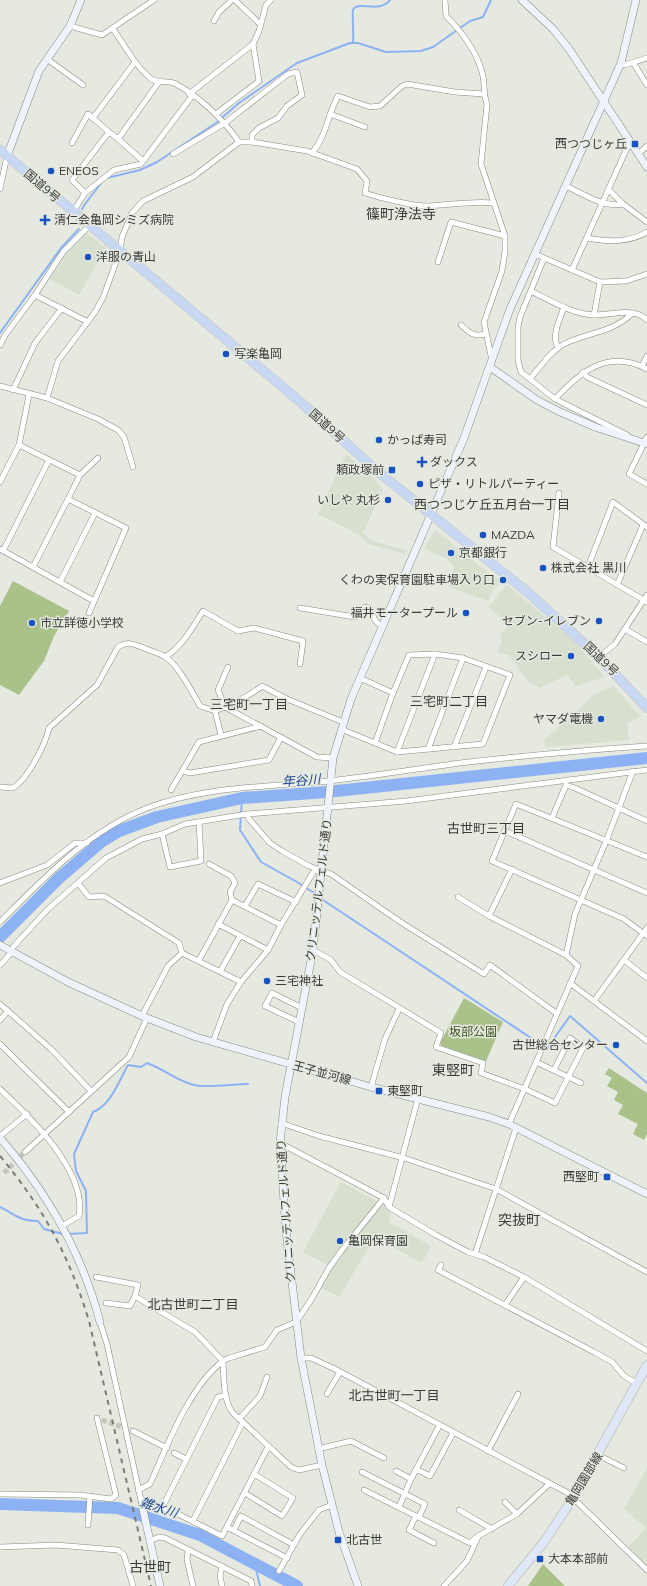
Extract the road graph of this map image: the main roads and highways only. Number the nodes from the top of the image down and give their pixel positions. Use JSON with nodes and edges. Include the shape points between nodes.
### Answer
{"nodes":[{"id":1,"x":0,"y":150,"type":"edge"},
{"id":2,"x":647,"y":708,"type":"edge"},
{"id":3,"x":647,"y":1365,"type":"edge"},
{"id":4,"x":508,"y":1586,"type":"edge"}],
"edges":[{"from":1,"to":2,"type":"highway","name":"国道9号","via":[[297,399],[376,470],[531,595],[599,657]]},
{"from":3,"to":4,"type":"main road","name":"亀岡園部線","via":[[573,1498],[544,1542]]}]}
